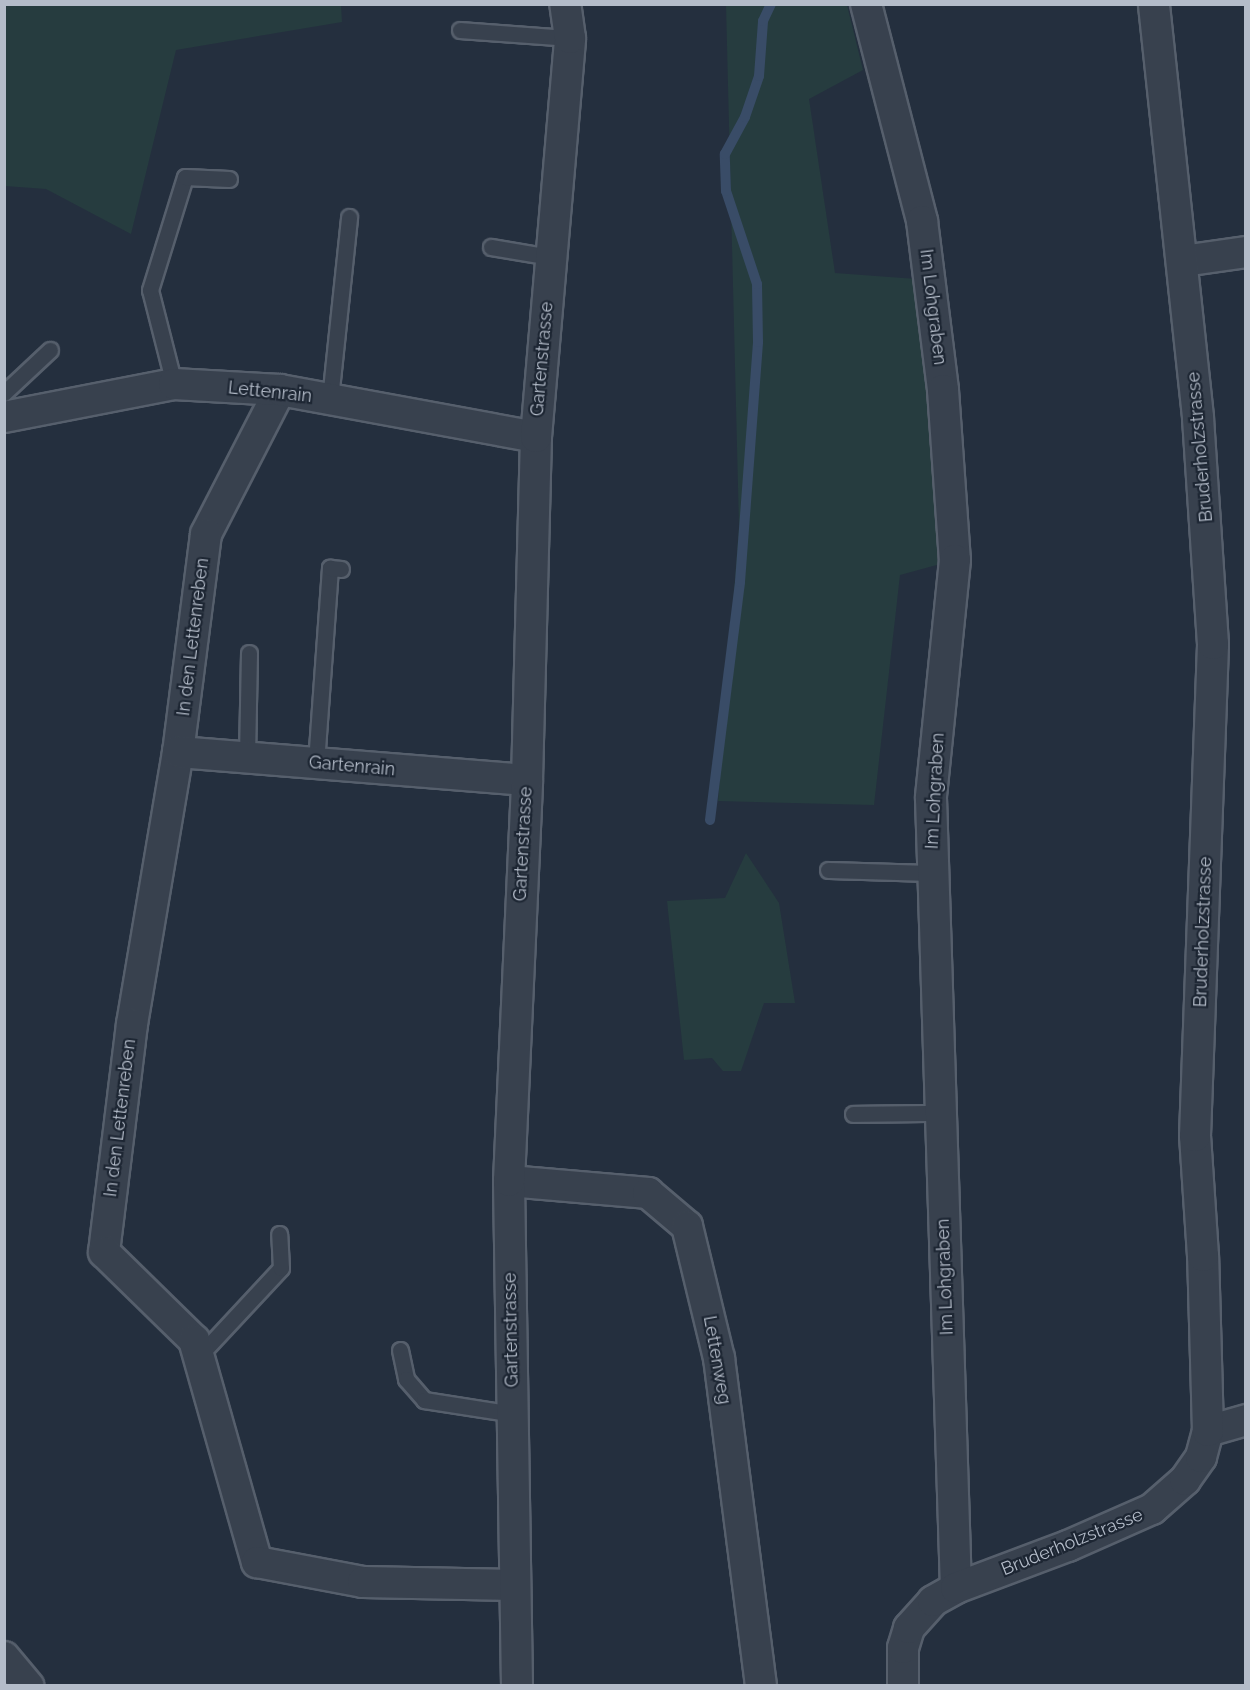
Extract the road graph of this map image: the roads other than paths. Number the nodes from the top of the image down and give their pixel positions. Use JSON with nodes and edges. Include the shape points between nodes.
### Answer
{"nodes":[{"id":1,"x":565,"y":4,"type":"edge"},
{"id":2,"x":866,"y":4,"type":"edge"},
{"id":3,"x":1154,"y":4,"type":"edge"},
{"id":4,"x":460,"y":30,"type":"dead end"},
{"id":5,"x":570,"y":38,"type":"junction"},
{"id":6,"x":229,"y":178,"type":"dead end"},
{"id":7,"x":349,"y":217,"type":"dead end"},
{"id":8,"x":491,"y":247,"type":"dead end"},
{"id":9,"x":1245,"y":252,"type":"edge"},
{"id":10,"x":551,"y":257,"type":"junction"},
{"id":11,"x":1183,"y":261,"type":"junction"},
{"id":12,"x":50,"y":350,"type":"dead end"},
{"id":13,"x":174,"y":384,"type":"junction"},
{"id":14,"x":280,"y":390,"type":"junction"},
{"id":15,"x":4,"y":393,"type":"edge"},
{"id":16,"x":330,"y":399,"type":"junction"},
{"id":17,"x":4,"y":417,"type":"edge"},
{"id":18,"x":536,"y":437,"type":"junction"},
{"id":19,"x":341,"y":569,"type":"dead end"},
{"id":20,"x":249,"y":653,"type":"dead end"},
{"id":21,"x":178,"y":752,"type":"junction"},
{"id":22,"x":247,"y":757,"type":"junction"},
{"id":23,"x":316,"y":763,"type":"junction"},
{"id":24,"x":527,"y":780,"type":"junction"},
{"id":25,"x":828,"y":870,"type":"dead end"},
{"id":26,"x":931,"y":873,"type":"junction"},
{"id":27,"x":939,"y":1113,"type":"junction"},
{"id":28,"x":853,"y":1114,"type":"dead end"},
{"id":29,"x":509,"y":1181,"type":"junction"},
{"id":30,"x":279,"y":1234,"type":"dead end"},
{"id":31,"x":400,"y":1350,"type":"dead end"},
{"id":32,"x":199,"y":1356,"type":"junction"},
{"id":33,"x":513,"y":1414,"type":"junction"},
{"id":34,"x":1245,"y":1420,"type":"edge"},
{"id":35,"x":1208,"y":1431,"type":"junction"},
{"id":36,"x":515,"y":1585,"type":"junction"},
{"id":37,"x":956,"y":1588,"type":"junction"},
{"id":38,"x":4,"y":1657,"type":"edge"},
{"id":39,"x":28,"y":1686,"type":"edge"},
{"id":40,"x":517,"y":1686,"type":"edge"},
{"id":41,"x":760,"y":1686,"type":"edge"},
{"id":42,"x":903,"y":1686,"type":"edge"}],
"edges":[{"from":1,"to":5,"type":"street","name":"Gartenstrasse"},
{"from":2,"to":26,"type":"street","name":"Im Lohgraben","via":[[922,221],[944,390],[955,560],[931,798]]},
{"from":3,"to":11,"type":"street","name":"Bruderholzstrasse"},
{"from":4,"to":5,"type":"lane"},
{"from":5,"to":10,"type":"street","name":"Gartenstrasse"},
{"from":6,"to":13,"type":"lane","via":[[185,177],[150,290]]},
{"from":7,"to":16,"type":"lane"},
{"from":8,"to":10,"type":"lane"},
{"from":9,"to":11,"type":"street"},
{"from":10,"to":18,"type":"street","name":"Gartenstrasse"},
{"from":11,"to":35,"type":"street","name":"Bruderholzstrasse","via":[[1213,644],[1195,1136]]},
{"from":12,"to":15,"type":"lane"},
{"from":13,"to":14,"type":"street","name":"Lettenrain"},
{"from":13,"to":17,"type":"street","name":"Lettenrain"},
{"from":14,"to":16,"type":"street","name":"Lettenrain"},
{"from":14,"to":21,"type":"street","name":"In den Lettenreben","via":[[206,534]]},
{"from":16,"to":18,"type":"street","name":"Lettenrain"},
{"from":18,"to":24,"type":"street","name":"Gartenstrasse"},
{"from":19,"to":23,"type":"lane","via":[[330,568]]},
{"from":20,"to":22,"type":"lane"},
{"from":21,"to":22,"type":"street","name":"Gartenrain"},
{"from":21,"to":32,"type":"street","name":"In den Lettenreben","via":[[132,1024],[104,1252],[194,1340]]},
{"from":22,"to":23,"type":"street","name":"Gartenrain"},
{"from":23,"to":24,"type":"street","name":"Gartenrain"},
{"from":24,"to":29,"type":"street","name":"Gartenstrasse"},
{"from":25,"to":26,"type":"lane"},
{"from":26,"to":27,"type":"street","name":"Im Lohgraben"},
{"from":27,"to":28,"type":"lane"},
{"from":27,"to":37,"type":"street","name":"Im Lohgraben"},
{"from":29,"to":33,"type":"street","name":"Gartenstrasse"},
{"from":29,"to":41,"type":"street","name":"Lettenweg","via":[[648,1193],[687,1226],[719,1358]]},
{"from":30,"to":32,"type":"lane","via":[[281,1268]]},
{"from":31,"to":33,"type":"lane","via":[[406,1379],[424,1400]]},
{"from":32,"to":36,"type":"street","name":"In den Lettenreben","via":[[257,1562],[363,1582]]},
{"from":33,"to":36,"type":"street","name":"Gartenstrasse"},
{"from":34,"to":35,"type":"street"},
{"from":35,"to":37,"type":"street","name":"Bruderholzstrasse","via":[[1201,1457],[1185,1480],[1152,1509]]},
{"from":36,"to":40,"type":"street","name":"Gartenstrasse"},
{"from":37,"to":42,"type":"street","name":"Bruderholzstrasse","via":[[933,1601],[909,1628],[903,1648]]},
{"from":38,"to":39,"type":"street"}]}
